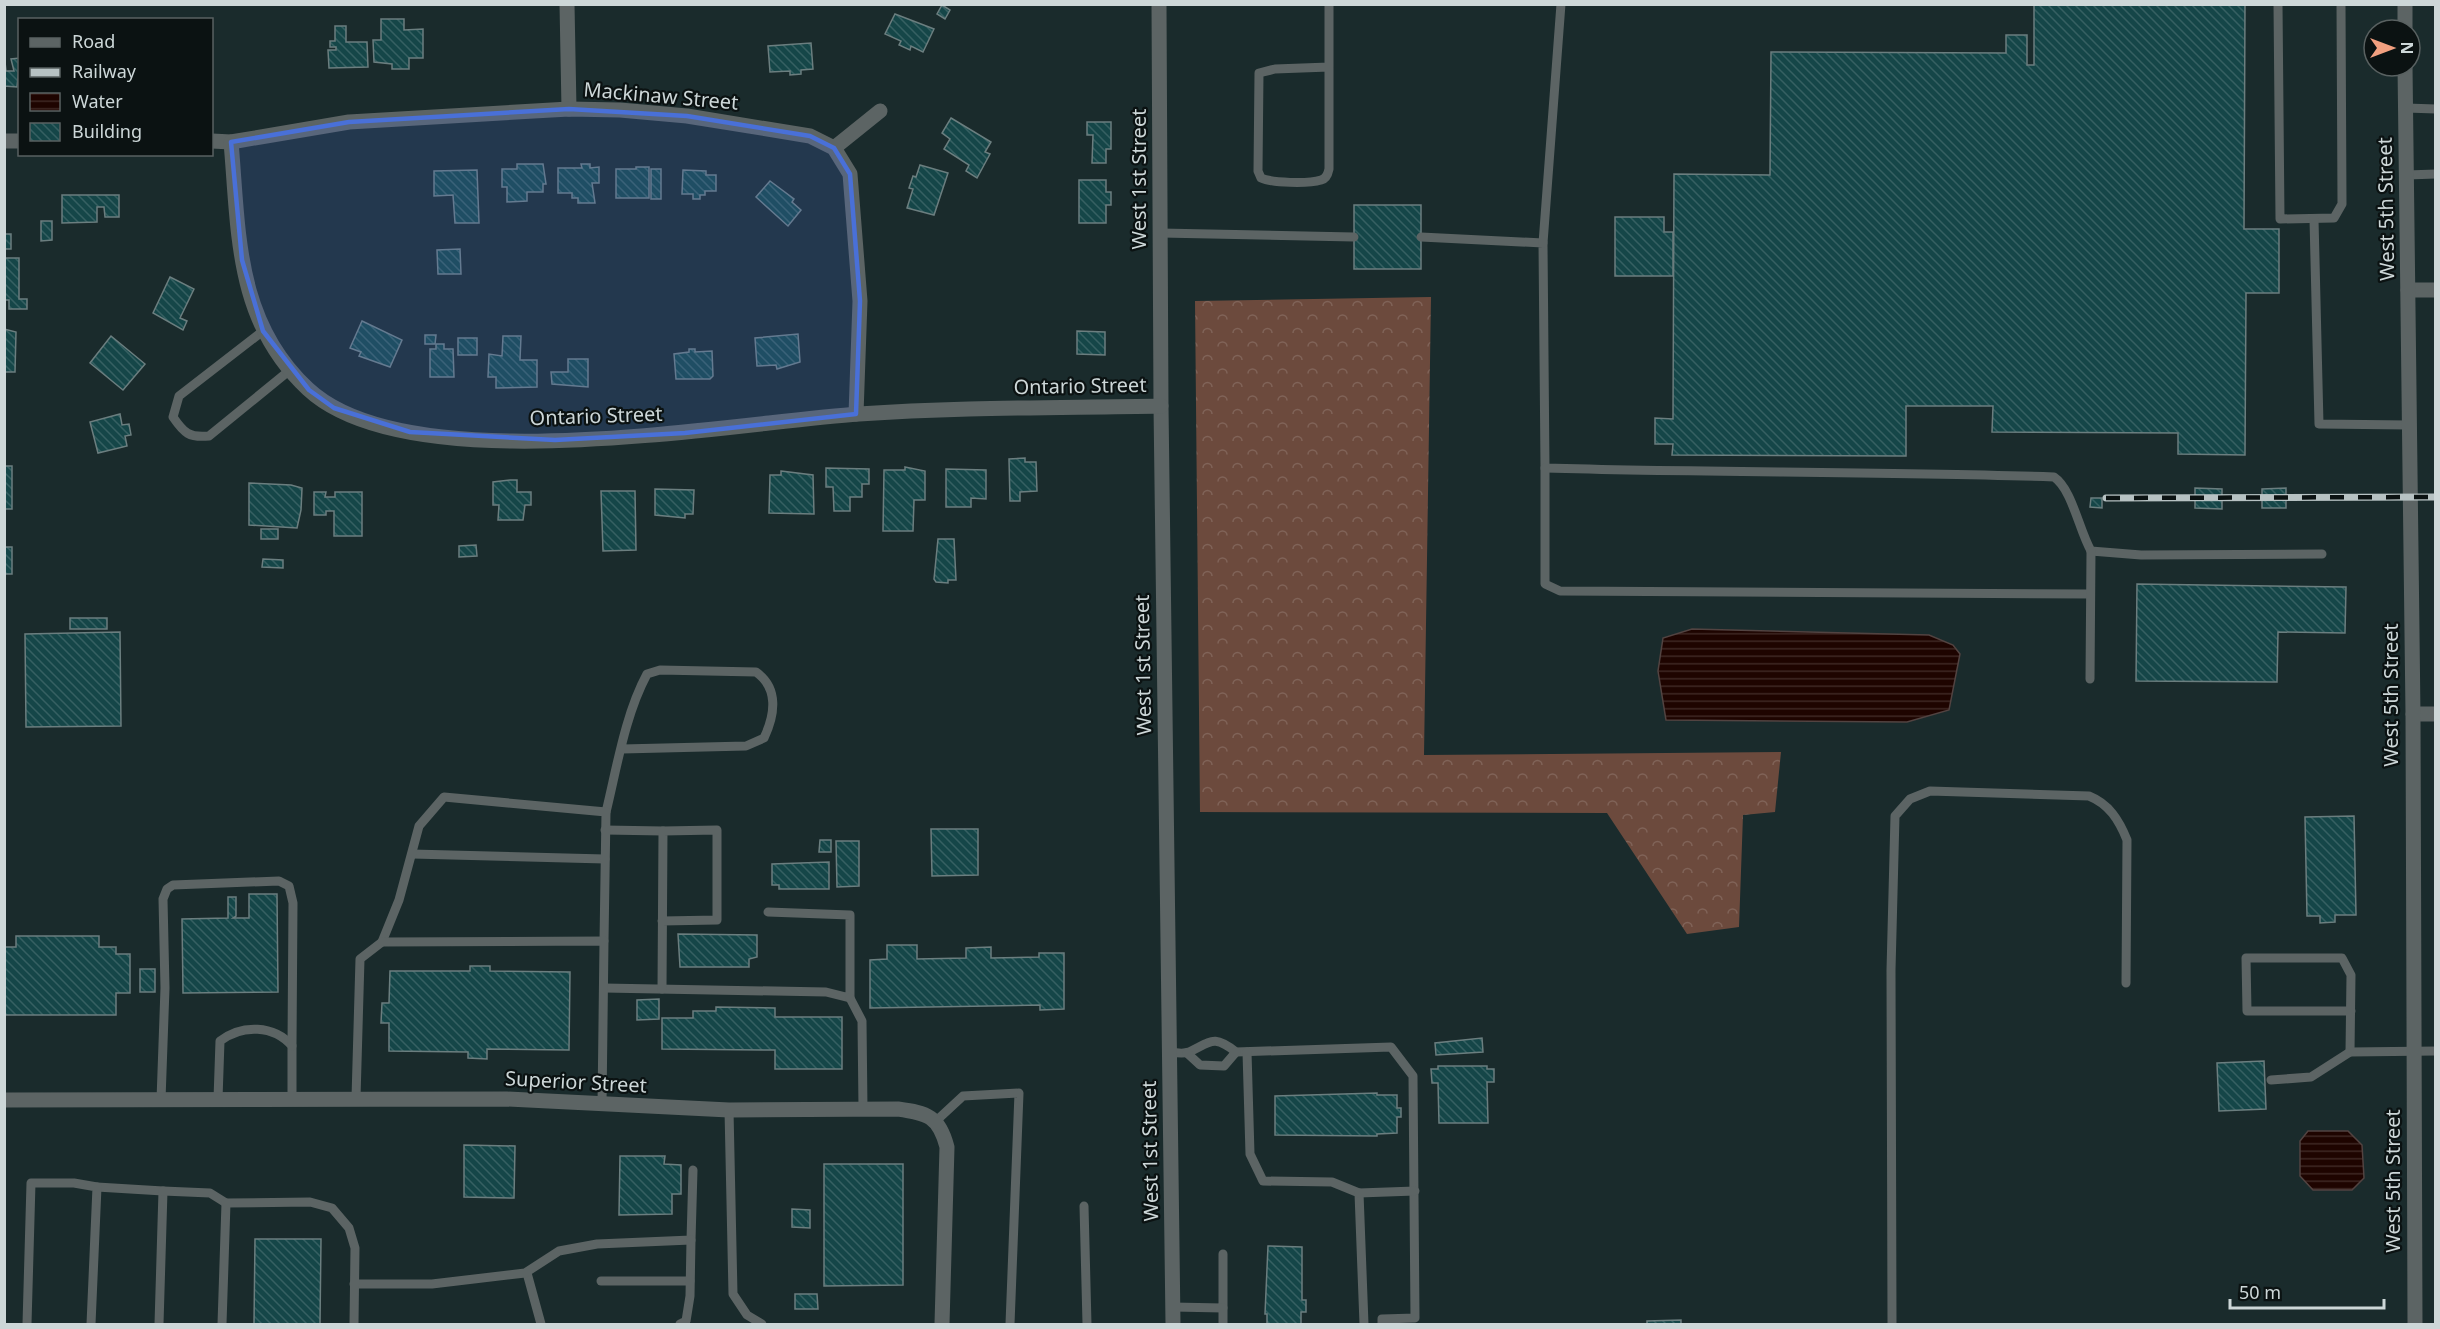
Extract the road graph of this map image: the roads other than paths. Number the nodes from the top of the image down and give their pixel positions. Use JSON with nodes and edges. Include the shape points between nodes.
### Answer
{"nodes":[{"id":1,"x":567,"y":4,"type":"edge"},
{"id":2,"x":1159,"y":4,"type":"edge"},
{"id":3,"x":1329,"y":4,"type":"edge"},
{"id":4,"x":1561,"y":4,"type":"edge"},
{"id":5,"x":2278,"y":4,"type":"edge"},
{"id":6,"x":2341,"y":4,"type":"edge"},
{"id":7,"x":1329,"y":67,"type":"junction"},
{"id":8,"x":2405,"y":78,"type":"edge"},
{"id":9,"x":2406,"y":108,"type":"junction"},
{"id":10,"x":569,"y":109,"type":"junction"},
{"id":11,"x":2436,"y":109,"type":"edge"},
{"id":12,"x":880,"y":111,"type":"dead end"},
{"id":13,"x":213,"y":141,"type":"edge"},
{"id":14,"x":231,"y":141,"type":"junction"},
{"id":15,"x":834,"y":148,"type":"junction"},
{"id":16,"x":2436,"y":174,"type":"edge"},
{"id":17,"x":2407,"y":176,"type":"junction"},
{"id":18,"x":2314,"y":219,"type":"junction"},
{"id":19,"x":1161,"y":233,"type":"junction"},
{"id":20,"x":1354,"y":237,"type":"dead end"},
{"id":21,"x":1421,"y":237,"type":"dead end"},
{"id":22,"x":1542,"y":243,"type":"junction"},
{"id":23,"x":2408,"y":290,"type":"junction"},
{"id":24,"x":2436,"y":290,"type":"edge"},
{"id":25,"x":262,"y":331,"type":"junction"},
{"id":26,"x":290,"y":370,"type":"junction"},
{"id":27,"x":1161,"y":406,"type":"junction"},
{"id":28,"x":856,"y":414,"type":"junction"},
{"id":29,"x":2409,"y":425,"type":"junction"},
{"id":30,"x":1545,"y":468,"type":"junction"},
{"id":31,"x":2091,"y":551,"type":"junction"},
{"id":32,"x":2322,"y":554,"type":"dead end"},
{"id":33,"x":2090,"y":594,"type":"junction"},
{"id":34,"x":2090,"y":679,"type":"dead end"},
{"id":35,"x":2413,"y":714,"type":"junction"},
{"id":36,"x":2436,"y":714,"type":"edge"},
{"id":37,"x":622,"y":749,"type":"junction"},
{"id":38,"x":606,"y":812,"type":"junction"},
{"id":39,"x":605,"y":830,"type":"junction"},
{"id":40,"x":663,"y":831,"type":"junction"},
{"id":41,"x":412,"y":854,"type":"junction"},
{"id":42,"x":605,"y":859,"type":"junction"},
{"id":43,"x":768,"y":912,"type":"dead end"},
{"id":44,"x":662,"y":921,"type":"junction"},
{"id":45,"x":604,"y":941,"type":"junction"},
{"id":46,"x":382,"y":942,"type":"junction"},
{"id":47,"x":2126,"y":983,"type":"dead end"},
{"id":48,"x":604,"y":988,"type":"junction"},
{"id":49,"x":662,"y":989,"type":"junction"},
{"id":50,"x":850,"y":998,"type":"junction"},
{"id":51,"x":2351,"y":1011,"type":"junction"},
{"id":52,"x":292,"y":1046,"type":"junction"},
{"id":53,"x":2436,"y":1051,"type":"edge"},
{"id":54,"x":1170,"y":1052,"type":"junction"},
{"id":55,"x":1236,"y":1052,"type":"junction"},
{"id":56,"x":1247,"y":1052,"type":"junction"},
{"id":57,"x":2350,"y":1052,"type":"junction"},
{"id":58,"x":2413,"y":1052,"type":"junction"},
{"id":59,"x":1187,"y":1053,"type":"junction"},
{"id":60,"x":2271,"y":1080,"type":"dead end"},
{"id":61,"x":356,"y":1098,"type":"junction"},
{"id":62,"x":218,"y":1099,"type":"junction"},
{"id":63,"x":292,"y":1099,"type":"junction"},
{"id":64,"x":4,"y":1100,"type":"edge"},
{"id":65,"x":161,"y":1100,"type":"junction"},
{"id":66,"x":602,"y":1105,"type":"junction"},
{"id":67,"x":862,"y":1109,"type":"junction"},
{"id":68,"x":729,"y":1110,"type":"junction"},
{"id":69,"x":936,"y":1121,"type":"junction"},
{"id":70,"x":693,"y":1170,"type":"dead end"},
{"id":71,"x":97,"y":1187,"type":"junction"},
{"id":72,"x":163,"y":1191,"type":"junction"},
{"id":73,"x":1415,"y":1191,"type":"junction"},
{"id":74,"x":1359,"y":1193,"type":"junction"},
{"id":75,"x":226,"y":1203,"type":"junction"},
{"id":76,"x":1084,"y":1206,"type":"dead end"},
{"id":77,"x":692,"y":1240,"type":"junction"},
{"id":78,"x":1223,"y":1254,"type":"dead end"},
{"id":79,"x":527,"y":1273,"type":"junction"},
{"id":80,"x":601,"y":1281,"type":"dead end"},
{"id":81,"x":690,"y":1281,"type":"junction"},
{"id":82,"x":354,"y":1284,"type":"junction"},
{"id":83,"x":1173,"y":1307,"type":"junction"},
{"id":84,"x":1223,"y":1308,"type":"junction"},
{"id":85,"x":745,"y":1320,"type":"edge"},
{"id":86,"x":27,"y":1324,"type":"edge"},
{"id":87,"x":91,"y":1324,"type":"edge"},
{"id":88,"x":159,"y":1324,"type":"edge"},
{"id":89,"x":222,"y":1324,"type":"edge"},
{"id":90,"x":354,"y":1324,"type":"edge"},
{"id":91,"x":541,"y":1324,"type":"edge"},
{"id":92,"x":680,"y":1324,"type":"edge"},
{"id":93,"x":762,"y":1324,"type":"edge"},
{"id":94,"x":942,"y":1324,"type":"edge"},
{"id":95,"x":1010,"y":1324,"type":"edge"},
{"id":96,"x":1087,"y":1324,"type":"edge"},
{"id":97,"x":1173,"y":1324,"type":"edge"},
{"id":98,"x":1223,"y":1324,"type":"edge"},
{"id":99,"x":1364,"y":1324,"type":"edge"},
{"id":100,"x":1382,"y":1324,"type":"edge"},
{"id":101,"x":1892,"y":1324,"type":"edge"},
{"id":102,"x":2415,"y":1324,"type":"edge"}],
"edges":[{"from":1,"to":10,"type":"street"},
{"from":2,"to":19,"type":"street","name":"West 1st Street"},
{"from":3,"to":7,"type":"lane"},
{"from":4,"to":22,"type":"lane"},
{"from":5,"to":18,"type":"lane","via":[[2280,219]]},
{"from":6,"to":18,"type":"lane","via":[[2342,204],[2334,218]]},
{"from":7,"to":7,"type":"lane","via":[[1328,174],[1321,180],[1272,182],[1261,178],[1259,73]]},
{"from":8,"to":9,"type":"street","name":"West 5th Street"},
{"from":9,"to":11,"type":"lane"},
{"from":9,"to":17,"type":"street","name":"West 5th Street"},
{"from":10,"to":14,"type":"street","name":"Mackinaw Street","via":[[349,122]]},
{"from":10,"to":15,"type":"street","name":"Mackinaw Street","via":[[687,116],[810,136]]},
{"from":12,"to":15,"type":"street"},
{"from":13,"to":14,"type":"street","name":"Mackinaw Street"},
{"from":14,"to":25,"type":"street","name":"Ontario Street","via":[[242,260]]},
{"from":15,"to":28,"type":"street","via":[[850,174],[857,239],[860,301]]},
{"from":16,"to":17,"type":"lane"},
{"from":17,"to":23,"type":"street","name":"West 5th Street"},
{"from":18,"to":29,"type":"lane","via":[[2319,424]]},
{"from":19,"to":20,"type":"lane"},
{"from":19,"to":27,"type":"street","name":"West 1st Street"},
{"from":21,"to":22,"type":"lane"},
{"from":22,"to":30,"type":"lane"},
{"from":23,"to":24,"type":"street"},
{"from":23,"to":29,"type":"street","name":"West 5th Street"},
{"from":25,"to":26,"type":"street","name":"Ontario Street"},
{"from":25,"to":26,"type":"lane","via":[[179,396],[173,417],[184,434],[194,438],[209,436]]},
{"from":26,"to":28,"type":"street","name":"Ontario Street","via":[[334,408],[378,424],[448,437],[555,440],[685,434]]},
{"from":27,"to":28,"type":"street","name":"Ontario Street"},
{"from":27,"to":54,"type":"street","name":"West 1st Street"},
{"from":29,"to":35,"type":"street","name":"West 5th Street"},
{"from":30,"to":31,"type":"lane","via":[[2054,477],[2063,483]]},
{"from":30,"to":33,"type":"lane","via":[[1545,584],[1560,591]]},
{"from":31,"to":32,"type":"lane","via":[[2141,555]]},
{"from":31,"to":33,"type":"lane"},
{"from":33,"to":34,"type":"lane"},
{"from":35,"to":36,"type":"street"},
{"from":35,"to":58,"type":"street","name":"West 5th Street"},
{"from":37,"to":37,"type":"lane","via":[[638,690],[647,674],[660,670],[756,672],[767,680],[773,720],[764,738],[746,746]]},
{"from":37,"to":38,"type":"lane"},
{"from":38,"to":39,"type":"lane"},
{"from":38,"to":41,"type":"lane","via":[[444,797],[419,826]]},
{"from":39,"to":40,"type":"lane"},
{"from":39,"to":42,"type":"lane"},
{"from":40,"to":44,"type":"lane"},
{"from":40,"to":44,"type":"lane","via":[[717,830],[717,920]]},
{"from":41,"to":42,"type":"lane"},
{"from":41,"to":46,"type":"lane"},
{"from":42,"to":45,"type":"lane"},
{"from":43,"to":50,"type":"lane","via":[[850,915]]},
{"from":44,"to":49,"type":"lane"},
{"from":45,"to":46,"type":"lane"},
{"from":45,"to":48,"type":"lane"},
{"from":46,"to":61,"type":"lane","via":[[360,959]]},
{"from":47,"to":101,"type":"lane","via":[[2127,840],[2120,823],[2102,801],[2089,796],[1930,791],[1910,799],[1895,816],[1891,970]]},
{"from":48,"to":49,"type":"lane"},
{"from":48,"to":66,"type":"lane"},
{"from":49,"to":50,"type":"lane","via":[[826,992]]},
{"from":50,"to":67,"type":"lane","via":[[862,1021]]},
{"from":51,"to":51,"type":"lane","via":[[2351,975],[2342,958],[2246,958],[2247,1011]]},
{"from":51,"to":57,"type":"lane"},
{"from":52,"to":62,"type":"lane","via":[[281,1034],[269,1030],[232,1032],[220,1041]]},
{"from":52,"to":63,"type":"lane"},
{"from":52,"to":65,"type":"lane","via":[[293,903],[289,886],[279,880],[173,885],[163,899]]},
{"from":53,"to":58,"type":"lane"},
{"from":54,"to":59,"type":"lane"},
{"from":54,"to":83,"type":"street","name":"West 1st Street"},
{"from":55,"to":56,"type":"lane"},
{"from":55,"to":59,"type":"lane","via":[[1224,1042],[1204,1042]]},
{"from":55,"to":59,"type":"lane","via":[[1224,1066],[1200,1065]]},
{"from":56,"to":73,"type":"lane","via":[[1391,1047],[1413,1076]]},
{"from":56,"to":74,"type":"lane","via":[[1250,1154],[1263,1181],[1332,1182]]},
{"from":57,"to":58,"type":"lane"},
{"from":57,"to":60,"type":"lane","via":[[2311,1077]]},
{"from":58,"to":102,"type":"street","name":"West 5th Street"},
{"from":61,"to":63,"type":"street","name":"Superior Street"},
{"from":61,"to":66,"type":"street","name":"Superior Street","via":[[507,1099]]},
{"from":62,"to":63,"type":"street","name":"Superior Street"},
{"from":62,"to":65,"type":"street","name":"Superior Street"},
{"from":64,"to":65,"type":"street","name":"Superior Street"},
{"from":66,"to":68,"type":"street","name":"Superior Street"},
{"from":67,"to":68,"type":"street","name":"Superior Street"},
{"from":67,"to":69,"type":"street","name":"Superior Street","via":[[923,1112]]},
{"from":68,"to":85,"type":"lane","via":[[733,1294]]},
{"from":69,"to":94,"type":"street","via":[[947,1147]]},
{"from":69,"to":95,"type":"lane","via":[[963,1096],[1019,1093]]},
{"from":70,"to":77,"type":"lane"},
{"from":71,"to":72,"type":"lane"},
{"from":71,"to":86,"type":"lane","via":[[31,1183]]},
{"from":71,"to":87,"type":"lane"},
{"from":72,"to":75,"type":"lane","via":[[210,1193]]},
{"from":72,"to":88,"type":"lane"},
{"from":73,"to":74,"type":"lane"},
{"from":73,"to":100,"type":"lane","via":[[1415,1318],[1382,1319]]},
{"from":74,"to":99,"type":"lane"},
{"from":75,"to":82,"type":"lane","via":[[310,1202],[332,1208],[349,1228],[355,1248]]},
{"from":75,"to":89,"type":"lane"},
{"from":76,"to":96,"type":"lane"},
{"from":77,"to":79,"type":"lane","via":[[597,1244],[559,1251]]},
{"from":77,"to":81,"type":"lane"},
{"from":78,"to":84,"type":"lane"},
{"from":79,"to":82,"type":"lane","via":[[432,1284]]},
{"from":79,"to":91,"type":"lane"},
{"from":80,"to":81,"type":"lane"},
{"from":81,"to":92,"type":"lane","via":[[686,1321]]},
{"from":82,"to":90,"type":"lane"},
{"from":83,"to":84,"type":"lane"},
{"from":83,"to":97,"type":"street","name":"West 1st Street"},
{"from":84,"to":98,"type":"lane"},
{"from":85,"to":93,"type":"lane"}]}
